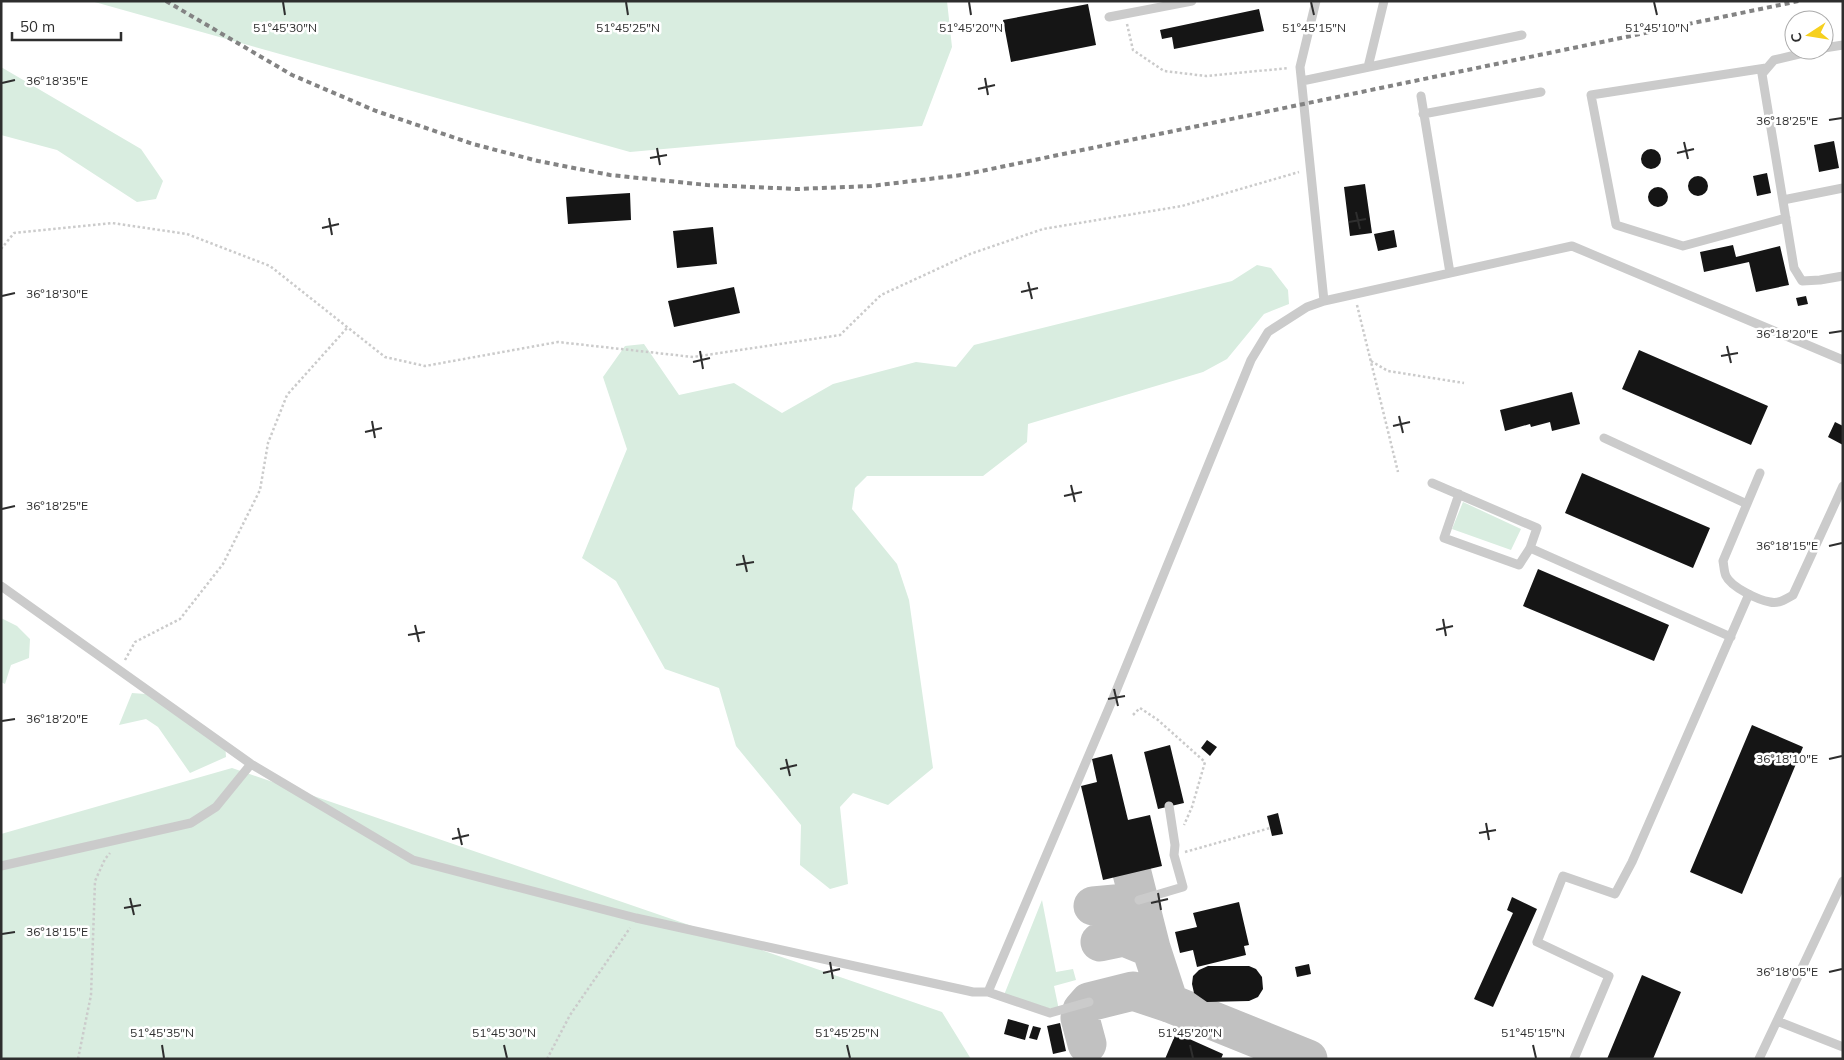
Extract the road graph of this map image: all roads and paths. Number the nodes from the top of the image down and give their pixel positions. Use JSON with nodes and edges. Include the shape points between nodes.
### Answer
{"nodes":[{"id":1,"x":1192,"y":1,"type":"edge"},
{"id":2,"x":1316,"y":1,"type":"edge"},
{"id":3,"x":1384,"y":1,"type":"edge"},
{"id":4,"x":1179,"y":2,"type":"edge"},
{"id":5,"x":1124,"y":14,"type":"junction"},
{"id":6,"x":1109,"y":17,"type":"dead end"},
{"id":7,"x":1522,"y":35,"type":"dead end"},
{"id":8,"x":1784,"y":58,"type":"edge"},
{"id":9,"x":1300,"y":67,"type":"junction"},
{"id":10,"x":1368,"y":67,"type":"junction"},
{"id":11,"x":1766,"y":68,"type":"junction"},
{"id":12,"x":1302,"y":81,"type":"junction"},
{"id":13,"x":1541,"y":92,"type":"dead end"},
{"id":14,"x":1421,"y":96,"type":"dead end"},
{"id":15,"x":1423,"y":114,"type":"junction"},
{"id":16,"x":1310,"y":169,"type":"junction"},
{"id":17,"x":1843,"y":188,"type":"edge"},
{"id":18,"x":1783,"y":200,"type":"junction"},
{"id":19,"x":1786,"y":218,"type":"junction"},
{"id":20,"x":1,"y":249,"type":"edge"},
{"id":21,"x":1450,"y":273,"type":"junction"},
{"id":22,"x":1843,"y":276,"type":"edge"},
{"id":23,"x":1355,"y":294,"type":"junction"},
{"id":24,"x":1324,"y":301,"type":"junction"},
{"id":25,"x":347,"y":328,"type":"junction"},
{"id":26,"x":1843,"y":360,"type":"edge"},
{"id":27,"x":1371,"y":361,"type":"junction"},
{"id":28,"x":1464,"y":383,"type":"dead end"},
{"id":29,"x":1604,"y":438,"type":"dead end"},
{"id":30,"x":1398,"y":472,"type":"dead end"},
{"id":31,"x":1760,"y":473,"type":"dead end"},
{"id":32,"x":1432,"y":483,"type":"dead end"},
{"id":33,"x":1843,"y":486,"type":"edge"},
{"id":34,"x":1459,"y":494,"type":"junction"},
{"id":35,"x":1747,"y":504,"type":"junction"},
{"id":36,"x":1530,"y":548,"type":"junction"},
{"id":37,"x":1,"y":586,"type":"edge"},
{"id":38,"x":1749,"y":594,"type":"junction"},
{"id":39,"x":1731,"y":637,"type":"junction"},
{"id":40,"x":119,"y":670,"type":"junction"},
{"id":41,"x":1133,"y":715,"type":"dead end"},
{"id":42,"x":251,"y":764,"type":"junction"},
{"id":43,"x":1169,"y":806,"type":"dead end"},
{"id":44,"x":1270,"y":828,"type":"dead end"},
{"id":45,"x":122,"y":839,"type":"junction"},
{"id":46,"x":1175,"y":845,"type":"junction"},
{"id":47,"x":1174,"y":855,"type":"junction"},
{"id":48,"x":1,"y":866,"type":"edge"},
{"id":49,"x":1843,"y":880,"type":"edge"},
{"id":50,"x":1139,"y":900,"type":"dead end"},
{"id":51,"x":636,"y":918,"type":"junction"},
{"id":52,"x":988,"y":992,"type":"junction"},
{"id":53,"x":1088,"y":1002,"type":"dead end"},
{"id":54,"x":1777,"y":1020,"type":"junction"},
{"id":55,"x":1843,"y":1047,"type":"edge"},
{"id":56,"x":78,"y":1059,"type":"edge"},
{"id":57,"x":546,"y":1059,"type":"edge"},
{"id":58,"x":1574,"y":1059,"type":"edge"},
{"id":59,"x":1759,"y":1059,"type":"edge"}],
"edges":[{"from":1,"to":4,"type":"lane"},
{"from":2,"to":9,"type":"lane"},
{"from":3,"to":10,"type":"lane"},
{"from":4,"to":5,"type":"lane"},
{"from":5,"to":6,"type":"lane"},
{"from":5,"to":9,"type":"path","via":[[1133,50],[1164,71],[1206,76]]},
{"from":7,"to":10,"type":"lane"},
{"from":8,"to":11,"type":"lane","via":[[1774,60]]},
{"from":9,"to":12,"type":"lane"},
{"from":10,"to":12,"type":"lane"},
{"from":11,"to":18,"type":"lane","via":[[1762,74]]},
{"from":11,"to":19,"type":"lane","via":[[1591,95],[1616,225],[1684,246]]},
{"from":12,"to":16,"type":"lane"},
{"from":13,"to":15,"type":"lane"},
{"from":14,"to":15,"type":"lane"},
{"from":15,"to":21,"type":"lane"},
{"from":16,"to":24,"type":"lane"},
{"from":16,"to":25,"type":"path","via":[[1182,206],[1043,229],[970,254],[881,296],[840,335],[693,356],[558,342],[425,366],[384,358]]},
{"from":17,"to":18,"type":"lane"},
{"from":18,"to":19,"type":"lane"},
{"from":19,"to":22,"type":"lane","via":[[1794,268],[1802,280]]},
{"from":20,"to":25,"type":"path","via":[[14,234],[112,224],[187,234],[270,266]]},
{"from":21,"to":23,"type":"lane"},
{"from":21,"to":26,"type":"lane","via":[[1572,246]]},
{"from":23,"to":24,"type":"lane"},
{"from":23,"to":27,"type":"path"},
{"from":24,"to":52,"type":"lane","via":[[1307,307],[1268,332],[1251,360],[1114,696]]},
{"from":25,"to":40,"type":"path","via":[[287,395],[268,443],[260,490],[223,564],[180,619],[135,642]]},
{"from":27,"to":28,"type":"path","via":[[1388,371]]},
{"from":27,"to":30,"type":"path"},
{"from":29,"to":35,"type":"lane"},
{"from":31,"to":35,"type":"lane"},
{"from":32,"to":34,"type":"lane"},
{"from":33,"to":38,"type":"lane","via":[[1792,595],[1783,601],[1771,602]]},
{"from":34,"to":36,"type":"lane","via":[[1537,528]]},
{"from":34,"to":36,"type":"lane","via":[[1444,538],[1519,565]]},
{"from":35,"to":38,"type":"lane","via":[[1723,561],[1725,575],[1731,584]]},
{"from":36,"to":39,"type":"lane"},
{"from":37,"to":40,"type":"lane"},
{"from":38,"to":39,"type":"lane"},
{"from":39,"to":58,"type":"lane","via":[[1615,894],[1563,876],[1537,942],[1609,976]]},
{"from":40,"to":42,"type":"lane"},
{"from":41,"to":46,"type":"path","via":[[1140,708],[1205,762],[1192,807]]},
{"from":42,"to":45,"type":"lane","via":[[216,807],[192,823]]},
{"from":42,"to":51,"type":"lane","via":[[413,860]]},
{"from":43,"to":46,"type":"lane"},
{"from":44,"to":47,"type":"path"},
{"from":45,"to":48,"type":"lane"},
{"from":45,"to":56,"type":"path","via":[[105,859],[95,881],[91,996]]},
{"from":46,"to":47,"type":"lane"},
{"from":47,"to":50,"type":"lane","via":[[1182,886]]},
{"from":49,"to":54,"type":"lane"},
{"from":51,"to":52,"type":"lane","via":[[973,992]]},
{"from":51,"to":57,"type":"path","via":[[570,1015]]},
{"from":52,"to":53,"type":"lane","via":[[1050,1013]]},
{"from":54,"to":55,"type":"lane"},
{"from":54,"to":59,"type":"lane"}]}
